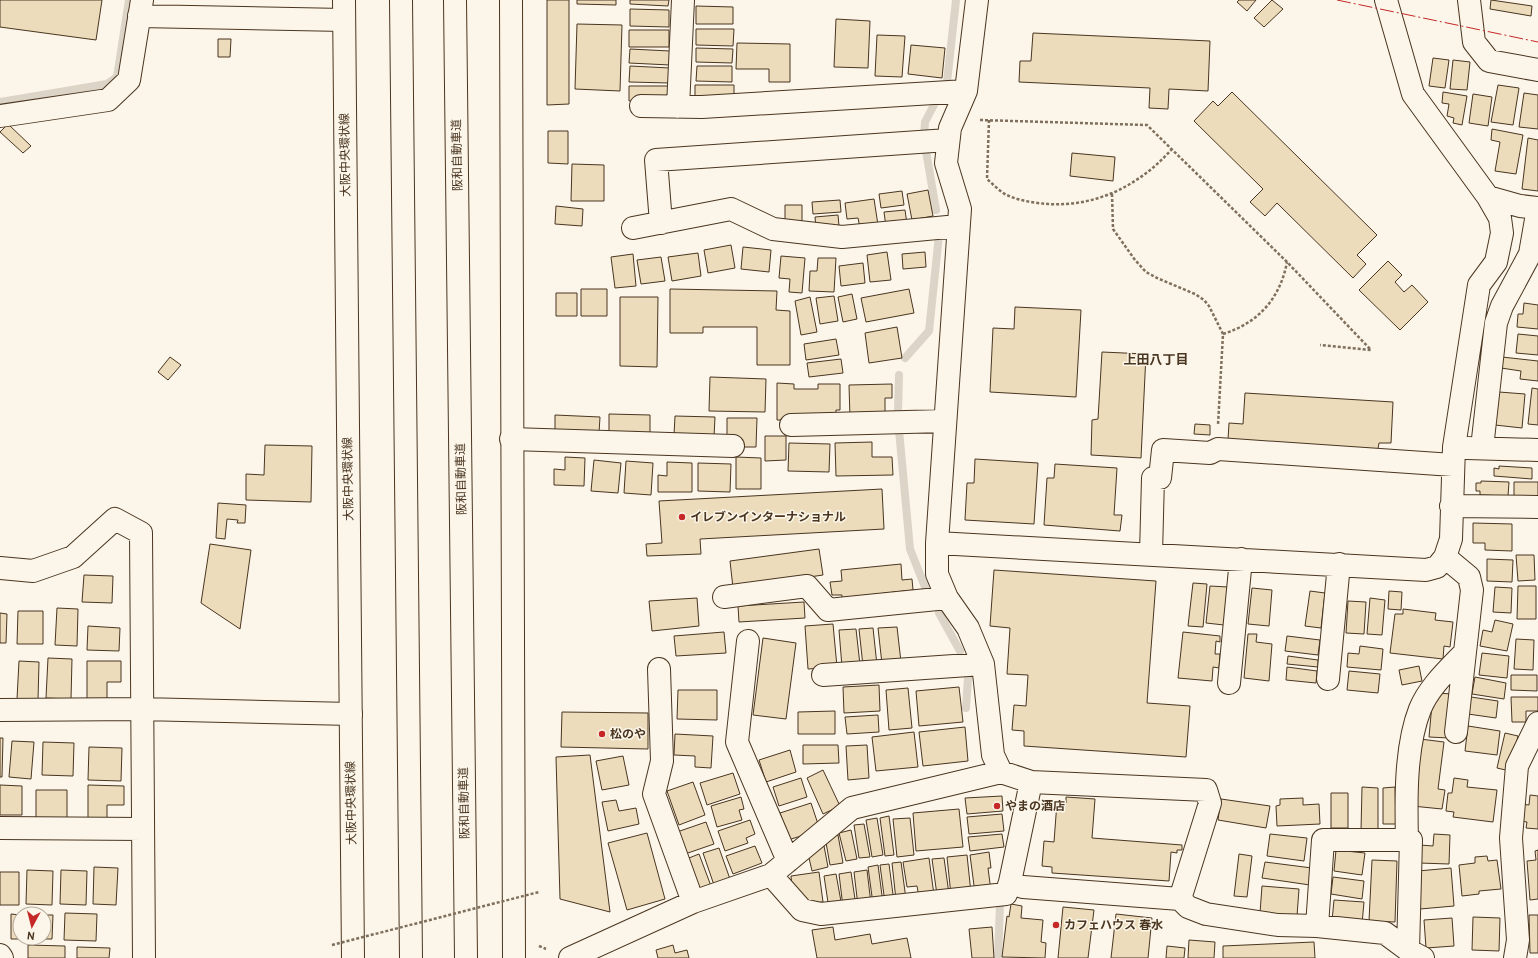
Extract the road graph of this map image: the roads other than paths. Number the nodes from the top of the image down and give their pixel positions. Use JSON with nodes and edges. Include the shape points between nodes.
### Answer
{"nodes":[{"id":1,"x":401,"y":0,"type":"edge"},
{"id":2,"x":455,"y":0,"type":"edge"},
{"id":3,"x":511,"y":0,"type":"edge"},
{"id":4,"x":683,"y":0,"type":"edge"},
{"id":5,"x":977,"y":0,"type":"edge"},
{"id":6,"x":1386,"y":0,"type":"edge"},
{"id":7,"x":1469,"y":0,"type":"edge"},
{"id":8,"x":140,"y":8,"type":"edge"},
{"id":9,"x":344,"y":10,"type":"edge"},
{"id":10,"x":1538,"y":70,"type":"edge"},
{"id":11,"x":966,"y":91,"type":"junction"},
{"id":12,"x":641,"y":106,"type":"dead end"},
{"id":13,"x":678,"y":107,"type":"junction"},
{"id":14,"x":0,"y":116,"type":"edge"},
{"id":15,"x":948,"y":140,"type":"junction"},
{"id":16,"x":1488,"y":197,"type":"junction"},
{"id":17,"x":1538,"y":208,"type":"edge"},
{"id":18,"x":661,"y":223,"type":"junction"},
{"id":19,"x":958,"y":226,"type":"junction"},
{"id":20,"x":633,"y":228,"type":"dead end"},
{"id":21,"x":945,"y":421,"type":"junction"},
{"id":22,"x":791,"y":425,"type":"dead end"},
{"id":23,"x":511,"y":439,"type":"junction"},
{"id":24,"x":733,"y":446,"type":"dead end"},
{"id":25,"x":1482,"y":448,"type":"junction"},
{"id":26,"x":1538,"y":450,"type":"edge"},
{"id":27,"x":1454,"y":456,"type":"junction"},
{"id":28,"x":1451,"y":506,"type":"junction"},
{"id":29,"x":1538,"y":507,"type":"edge"},
{"id":30,"x":937,"y":543,"type":"junction"},
{"id":31,"x":1151,"y":554,"type":"junction"},
{"id":32,"x":1445,"y":556,"type":"junction"},
{"id":33,"x":1241,"y":558,"type":"junction"},
{"id":34,"x":1340,"y":564,"type":"junction"},
{"id":35,"x":0,"y":568,"type":"edge"},
{"id":36,"x":724,"y":597,"type":"dead end"},
{"id":37,"x":947,"y":598,"type":"junction"},
{"id":38,"x":748,"y":641,"type":"dead end"},
{"id":39,"x":1465,"y":652,"type":"junction"},
{"id":40,"x":984,"y":664,"type":"junction"},
{"id":41,"x":659,"y":669,"type":"dead end"},
{"id":42,"x":823,"y":675,"type":"dead end"},
{"id":43,"x":1328,"y":679,"type":"dead end"},
{"id":44,"x":1229,"y":683,"type":"dead end"},
{"id":45,"x":141,"y":709,"type":"junction"},
{"id":46,"x":0,"y":710,"type":"edge"},
{"id":47,"x":350,"y":714,"type":"junction"},
{"id":48,"x":1538,"y":724,"type":"edge"},
{"id":49,"x":1456,"y":732,"type":"dead end"},
{"id":50,"x":1001,"y":772,"type":"junction"},
{"id":51,"x":1031,"y":782,"type":"junction"},
{"id":52,"x":0,"y":828,"type":"edge"},
{"id":53,"x":143,"y":829,"type":"junction"},
{"id":54,"x":1407,"y":840,"type":"junction"},
{"id":55,"x":788,"y":861,"type":"junction"},
{"id":56,"x":771,"y":875,"type":"junction"},
{"id":57,"x":1010,"y":882,"type":"junction"},
{"id":58,"x":1180,"y":899,"type":"junction"},
{"id":59,"x":693,"y":902,"type":"junction"},
{"id":60,"x":1317,"y":926,"type":"junction"},
{"id":61,"x":1415,"y":954,"type":"edge"},
{"id":62,"x":0,"y":955,"type":"edge"},
{"id":63,"x":2,"y":958,"type":"edge"},
{"id":64,"x":144,"y":958,"type":"edge"},
{"id":65,"x":353,"y":958,"type":"edge"},
{"id":66,"x":411,"y":958,"type":"edge"},
{"id":67,"x":466,"y":958,"type":"edge"},
{"id":68,"x":514,"y":958,"type":"edge"},
{"id":69,"x":570,"y":958,"type":"edge"},
{"id":70,"x":1515,"y":958,"type":"edge"}],
"edges":[{"from":1,"to":66,"type":"main road"},
{"from":2,"to":67,"type":"main road","name":"阪和自動車道"},
{"from":3,"to":23,"type":"main road"},
{"from":4,"to":13,"type":"main road"},
{"from":5,"to":11,"type":"main road"},
{"from":6,"to":16,"type":"main road","via":[[1413,94]]},
{"from":7,"to":10,"type":"main road","via":[[1474,42],[1489,61]]},
{"from":8,"to":9,"type":"main road"},
{"from":8,"to":14,"type":"main road","via":[[129,80],[108,100]]},
{"from":9,"to":47,"type":"main road","name":"大阪中央環状線"},
{"from":11,"to":13,"type":"main road"},
{"from":11,"to":15,"type":"main road","via":[[953,119]]},
{"from":12,"to":13,"type":"main road"},
{"from":15,"to":18,"type":"main road","via":[[656,160]]},
{"from":15,"to":19,"type":"main road","via":[[946,163],[960,209]]},
{"from":16,"to":17,"type":"main road"},
{"from":16,"to":27,"type":"main road","via":[[1500,218],[1502,233],[1496,262],[1479,285]]},
{"from":17,"to":25,"type":"main road","via":[[1530,254],[1502,306],[1496,324]]},
{"from":18,"to":19,"type":"main road","via":[[731,209],[772,229],[842,237]]},
{"from":18,"to":20,"type":"main road"},
{"from":19,"to":21,"type":"main road"},
{"from":21,"to":22,"type":"main road"},
{"from":21,"to":30,"type":"main road"},
{"from":23,"to":24,"type":"main road"},
{"from":23,"to":68,"type":"main road"},
{"from":25,"to":26,"type":"main road"},
{"from":25,"to":27,"type":"main road"},
{"from":27,"to":28,"type":"main road"},
{"from":27,"to":31,"type":"main road","via":[[1218,449],[1210,452],[1163,450],[1160,478],[1153,478]]},
{"from":28,"to":29,"type":"main road"},
{"from":28,"to":32,"type":"main road","via":[[1451,539]]},
{"from":30,"to":31,"type":"main road"},
{"from":30,"to":37,"type":"main road","via":[[937,574]]},
{"from":31,"to":33,"type":"main road"},
{"from":32,"to":34,"type":"main road","via":[[1437,567],[1426,570]]},
{"from":32,"to":39,"type":"main road","via":[[1469,577],[1472,590]]},
{"from":33,"to":34,"type":"main road"},
{"from":33,"to":44,"type":"main road"},
{"from":34,"to":43,"type":"main road"},
{"from":35,"to":45,"type":"main road","via":[[33,570],[73,557],[115,519],[141,533]]},
{"from":36,"to":37,"type":"main road","via":[[807,586],[828,610]]},
{"from":37,"to":40,"type":"main road","via":[[968,628]]},
{"from":38,"to":55,"type":"main road","via":[[737,742]]},
{"from":39,"to":49,"type":"main road"},
{"from":39,"to":54,"type":"main road","via":[[1434,684],[1420,709],[1411,746],[1406,792]]},
{"from":40,"to":42,"type":"main road"},
{"from":40,"to":50,"type":"main road","via":[[993,755]]},
{"from":41,"to":59,"type":"main road","via":[[662,761],[654,794]]},
{"from":45,"to":46,"type":"main road"},
{"from":45,"to":47,"type":"main road"},
{"from":45,"to":53,"type":"main road"},
{"from":47,"to":65,"type":"main road","name":"大阪中央環状線"},
{"from":48,"to":70,"type":"main road","via":[[1517,766],[1511,838],[1518,940]]},
{"from":50,"to":51,"type":"main road"},
{"from":50,"to":55,"type":"main road","via":[[852,808]]},
{"from":51,"to":57,"type":"main road"},
{"from":51,"to":58,"type":"main road","via":[[1214,786]]},
{"from":52,"to":53,"type":"main road"},
{"from":53,"to":64,"type":"main road"},
{"from":54,"to":60,"type":"main road","via":[[1323,840]]},
{"from":54,"to":61,"type":"main road","via":[[1412,840]]},
{"from":55,"to":56,"type":"main road"},
{"from":56,"to":57,"type":"main road","via":[[802,910],[821,914],[1006,894]]},
{"from":56,"to":59,"type":"main road"},
{"from":57,"to":58,"type":"main road","via":[[1023,888]]},
{"from":58,"to":60,"type":"main road","via":[[1188,907],[1206,914],[1278,925]]},
{"from":59,"to":69,"type":"main road"},
{"from":60,"to":61,"type":"main road","via":[[1386,933]]},
{"from":62,"to":63,"type":"main road"}]}
